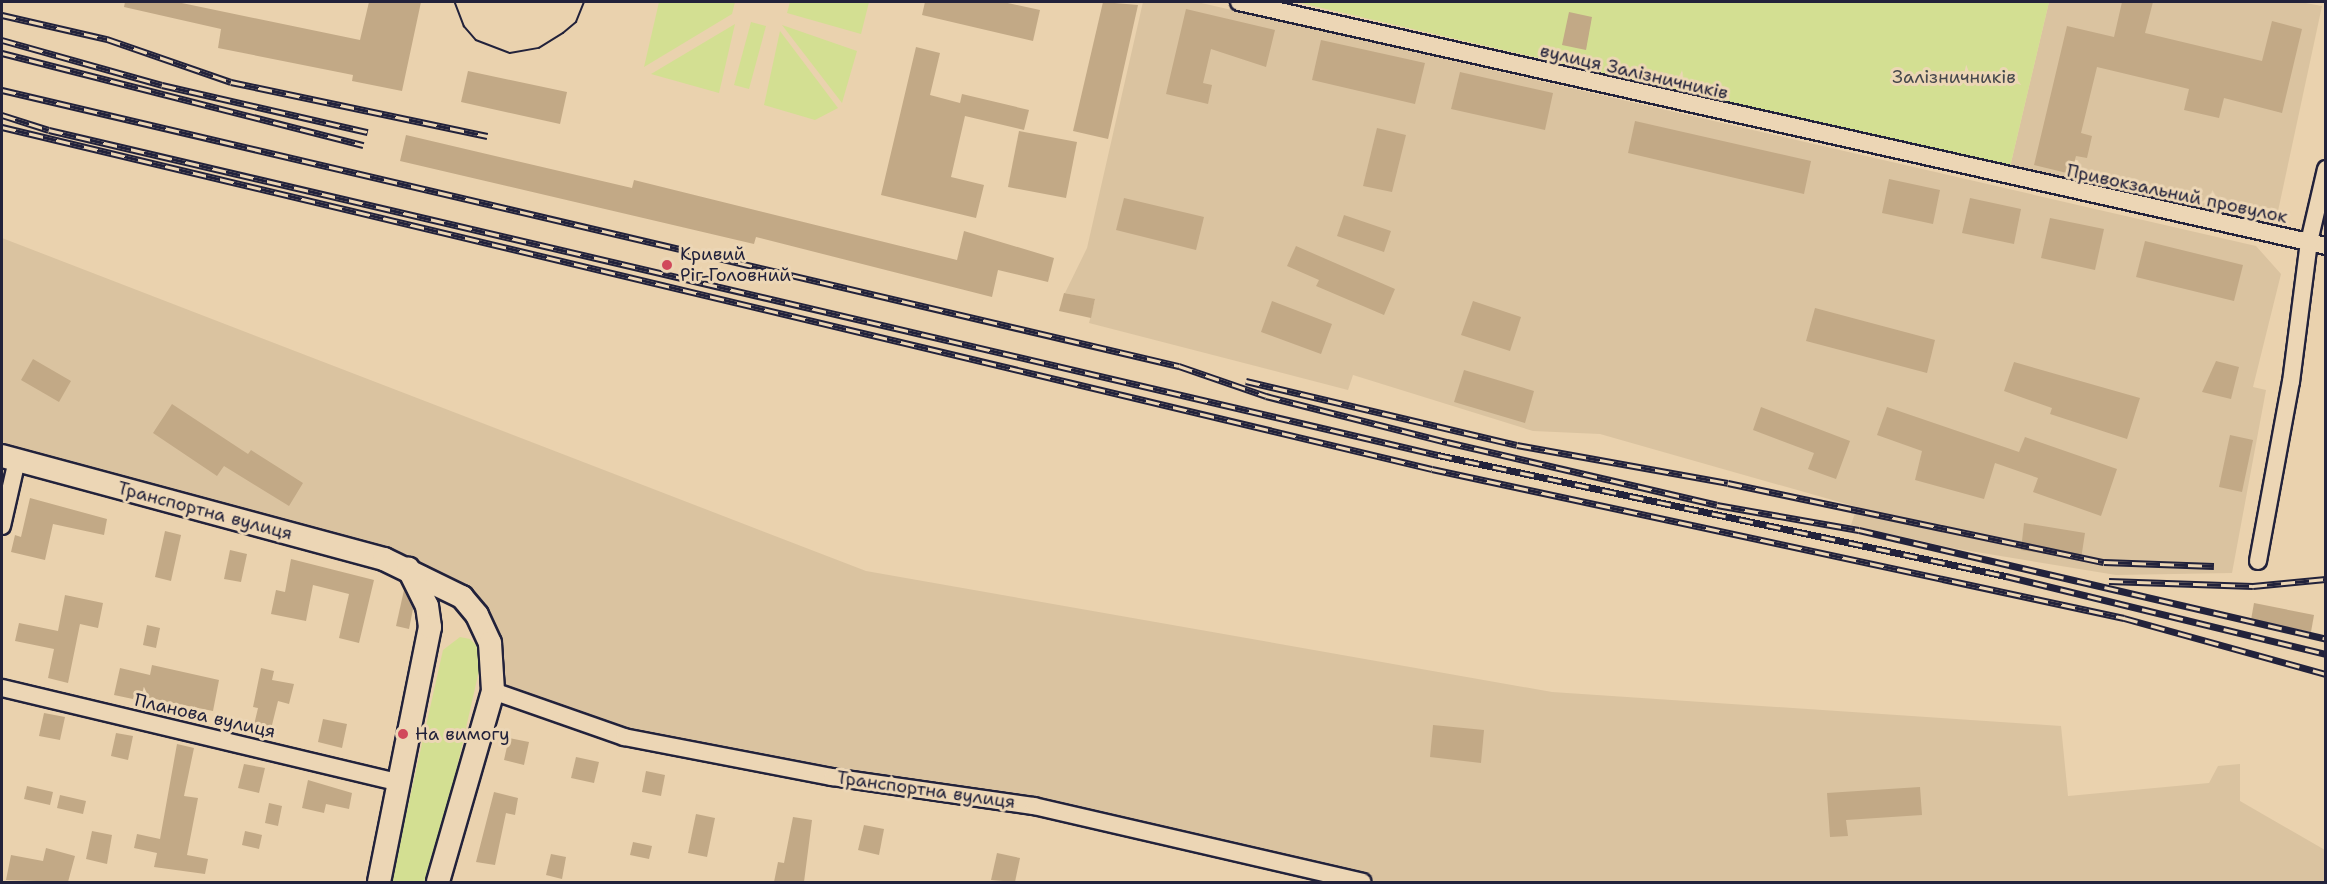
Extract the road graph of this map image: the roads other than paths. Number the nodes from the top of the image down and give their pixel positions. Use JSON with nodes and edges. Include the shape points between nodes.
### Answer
{"nodes":[{"id":1,"x":1239,"y":2,"type":"edge"},
{"id":2,"x":2325,"y":169,"type":"edge"},
{"id":3,"x":2021,"y":180,"type":"joint"},
{"id":4,"x":2317,"y":244,"type":"edge"},
{"id":5,"x":9,"y":458,"type":"edge"},
{"id":6,"x":2,"y":526,"type":"edge"},
{"id":7,"x":2258,"y":561,"type":"dead end"},
{"id":8,"x":408,"y":568,"type":"junction"},
{"id":9,"x":2,"y":688,"type":"edge"},
{"id":10,"x":492,"y":691,"type":"junction"},
{"id":11,"x":400,"y":783,"type":"junction"},
{"id":12,"x":379,"y":882,"type":"edge"},
{"id":13,"x":438,"y":882,"type":"edge"},
{"id":14,"x":1362,"y":882,"type":"edge"}],
"edges":[{"from":1,"to":3,"type":"street","name":"вулиця Залізничників"},
{"from":2,"to":4,"type":"street"},
{"from":3,"to":4,"type":"street","name":"Привокзальний провулок"},
{"from":4,"to":7,"type":"street"},
{"from":5,"to":6,"type":"street"},
{"from":5,"to":8,"type":"street","name":"Транспортна вулиця"},
{"from":8,"to":10,"type":"street","name":"Транспортна вулиця","via":[[462,597],[477,615],[490,643]]},
{"from":8,"to":11,"type":"street","via":[[427,606],[430,627]]},
{"from":9,"to":11,"type":"street","name":"Планова вулиця"},
{"from":10,"to":13,"type":"street","name":"Транспортна вулиця"},
{"from":10,"to":14,"type":"street","name":"Транспортна вулиця","via":[[624,737],[832,777],[1034,806]]},
{"from":11,"to":12,"type":"street"}]}
